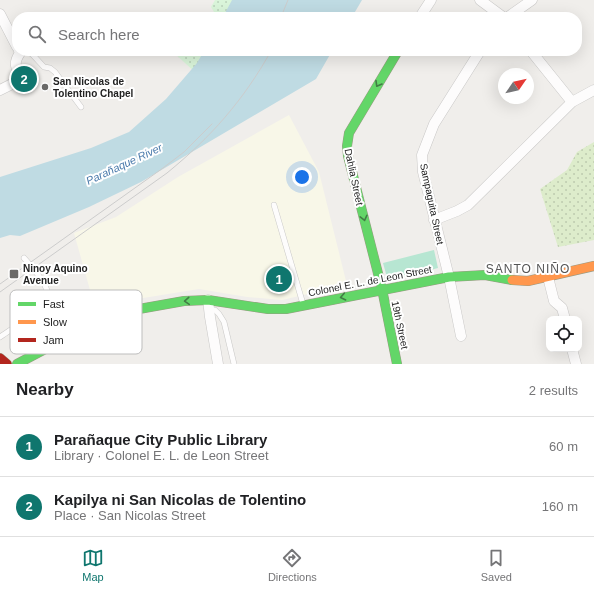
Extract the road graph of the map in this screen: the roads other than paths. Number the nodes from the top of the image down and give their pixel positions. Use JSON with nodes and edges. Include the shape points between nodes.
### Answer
{"nodes":[{"id":1,"x":431,"y":0,"type":"edge"},
{"id":2,"x":480,"y":0,"type":"edge"},
{"id":3,"x":532,"y":0,"type":"edge"},
{"id":4,"x":423,"y":12,"type":"edge"},
{"id":5,"x":496,"y":12,"type":"edge"},
{"id":6,"x":515,"y":12,"type":"edge"},
{"id":7,"x":1,"y":19,"type":"edge"},
{"id":8,"x":12,"y":38,"type":"edge"},
{"id":9,"x":17,"y":56,"type":"edge"},
{"id":10,"x":34,"y":56,"type":"edge"},
{"id":11,"x":395,"y":56,"type":"edge"},
{"id":12,"x":477,"y":56,"type":"edge"},
{"id":13,"x":535,"y":56,"type":"edge"},
{"id":14,"x":0,"y":90,"type":"edge"},
{"id":15,"x":594,"y":90,"type":"edge"},
{"id":16,"x":572,"y":102,"type":"junction"},
{"id":17,"x":81,"y":107,"type":"dead end"},
{"id":18,"x":274,"y":205,"type":"dead end"},
{"id":19,"x":434,"y":220,"type":"junction"},
{"id":20,"x":24,"y":258,"type":"dead end"},
{"id":21,"x":594,"y":266,"type":"edge"},
{"id":22,"x":449,"y":277,"type":"junction"},
{"id":23,"x":548,"y":277,"type":"junction"},
{"id":24,"x":382,"y":289,"type":"junction"},
{"id":25,"x":46,"y":290,"type":"edge"},
{"id":26,"x":209,"y":305,"type":"junction"},
{"id":27,"x":304,"y":305,"type":"junction"},
{"id":28,"x":142,"y":308,"type":"edge"},
{"id":29,"x":564,"y":316,"type":"edge"},
{"id":30,"x":10,"y":330,"type":"edge"},
{"id":31,"x":461,"y":336,"type":"dead end"},
{"id":32,"x":0,"y":337,"type":"edge"},
{"id":33,"x":573,"y":352,"type":"edge"},
{"id":34,"x":36,"y":354,"type":"edge"},
{"id":35,"x":0,"y":358,"type":"edge"},
{"id":36,"x":7,"y":364,"type":"edge"},
{"id":37,"x":17,"y":364,"type":"edge"},
{"id":38,"x":218,"y":364,"type":"edge"},
{"id":39,"x":234,"y":364,"type":"edge"},
{"id":40,"x":397,"y":364,"type":"edge"},
{"id":41,"x":576,"y":364,"type":"edge"}],
"edges":[{"from":1,"to":4,"type":"street"},
{"from":2,"to":5,"type":"street"},
{"from":3,"to":6,"type":"street"},
{"from":7,"to":8,"type":"street"},
{"from":9,"to":14,"type":"street","via":[[15,63],[20,80]]},
{"from":10,"to":17,"type":"lane","via":[[44,67],[55,72]]},
{"from":11,"to":24,"type":"street","name":"Dahlia Street","one_way":true,"via":[[349,133],[347,146]]},
{"from":12,"to":19,"type":"street","name":"Sampaguita Street","via":[[434,124],[422,155],[423,172]]},
{"from":13,"to":16,"type":"street"},
{"from":15,"to":16,"type":"street"},
{"from":16,"to":19,"type":"street","via":[[468,205]]},
{"from":18,"to":27,"type":"lane"},
{"from":19,"to":22,"type":"street","name":"Sampaguita Street"},
{"from":20,"to":25,"type":"lane"},
{"from":21,"to":23,"type":"street","name":"Colonel E. L. de Leon Street"},
{"from":22,"to":23,"type":"street","name":"Colonel E. L. de Leon Street","via":[[485,275],[528,281]]},
{"from":22,"to":24,"type":"street","name":"Colonel E. L. de Leon Street"},
{"from":22,"to":31,"type":"street","name":"Sampaguita Street"},
{"from":23,"to":29,"type":"street","via":[[554,301],[562,308]]},
{"from":24,"to":27,"type":"street","name":"Colonel E. L. de Leon Street","one_way":true},
{"from":24,"to":40,"type":"street","name":"19th Street"},
{"from":26,"to":27,"type":"street","name":"Colonel E. L. de Leon Street","via":[[286,309]]},
{"from":26,"to":28,"type":"street","name":"Colonel E. L. de Leon Street","one_way":true,"via":[[184,301]]},
{"from":26,"to":38,"type":"street"},
{"from":26,"to":39,"type":"lane","via":[[224,322]]},
{"from":30,"to":32,"type":"lane"},
{"from":33,"to":41,"type":"street"},
{"from":34,"to":37,"type":"street","name":"Colonel E. L. de Leon Street","one_way":true},
{"from":35,"to":36,"type":"street"}]}
